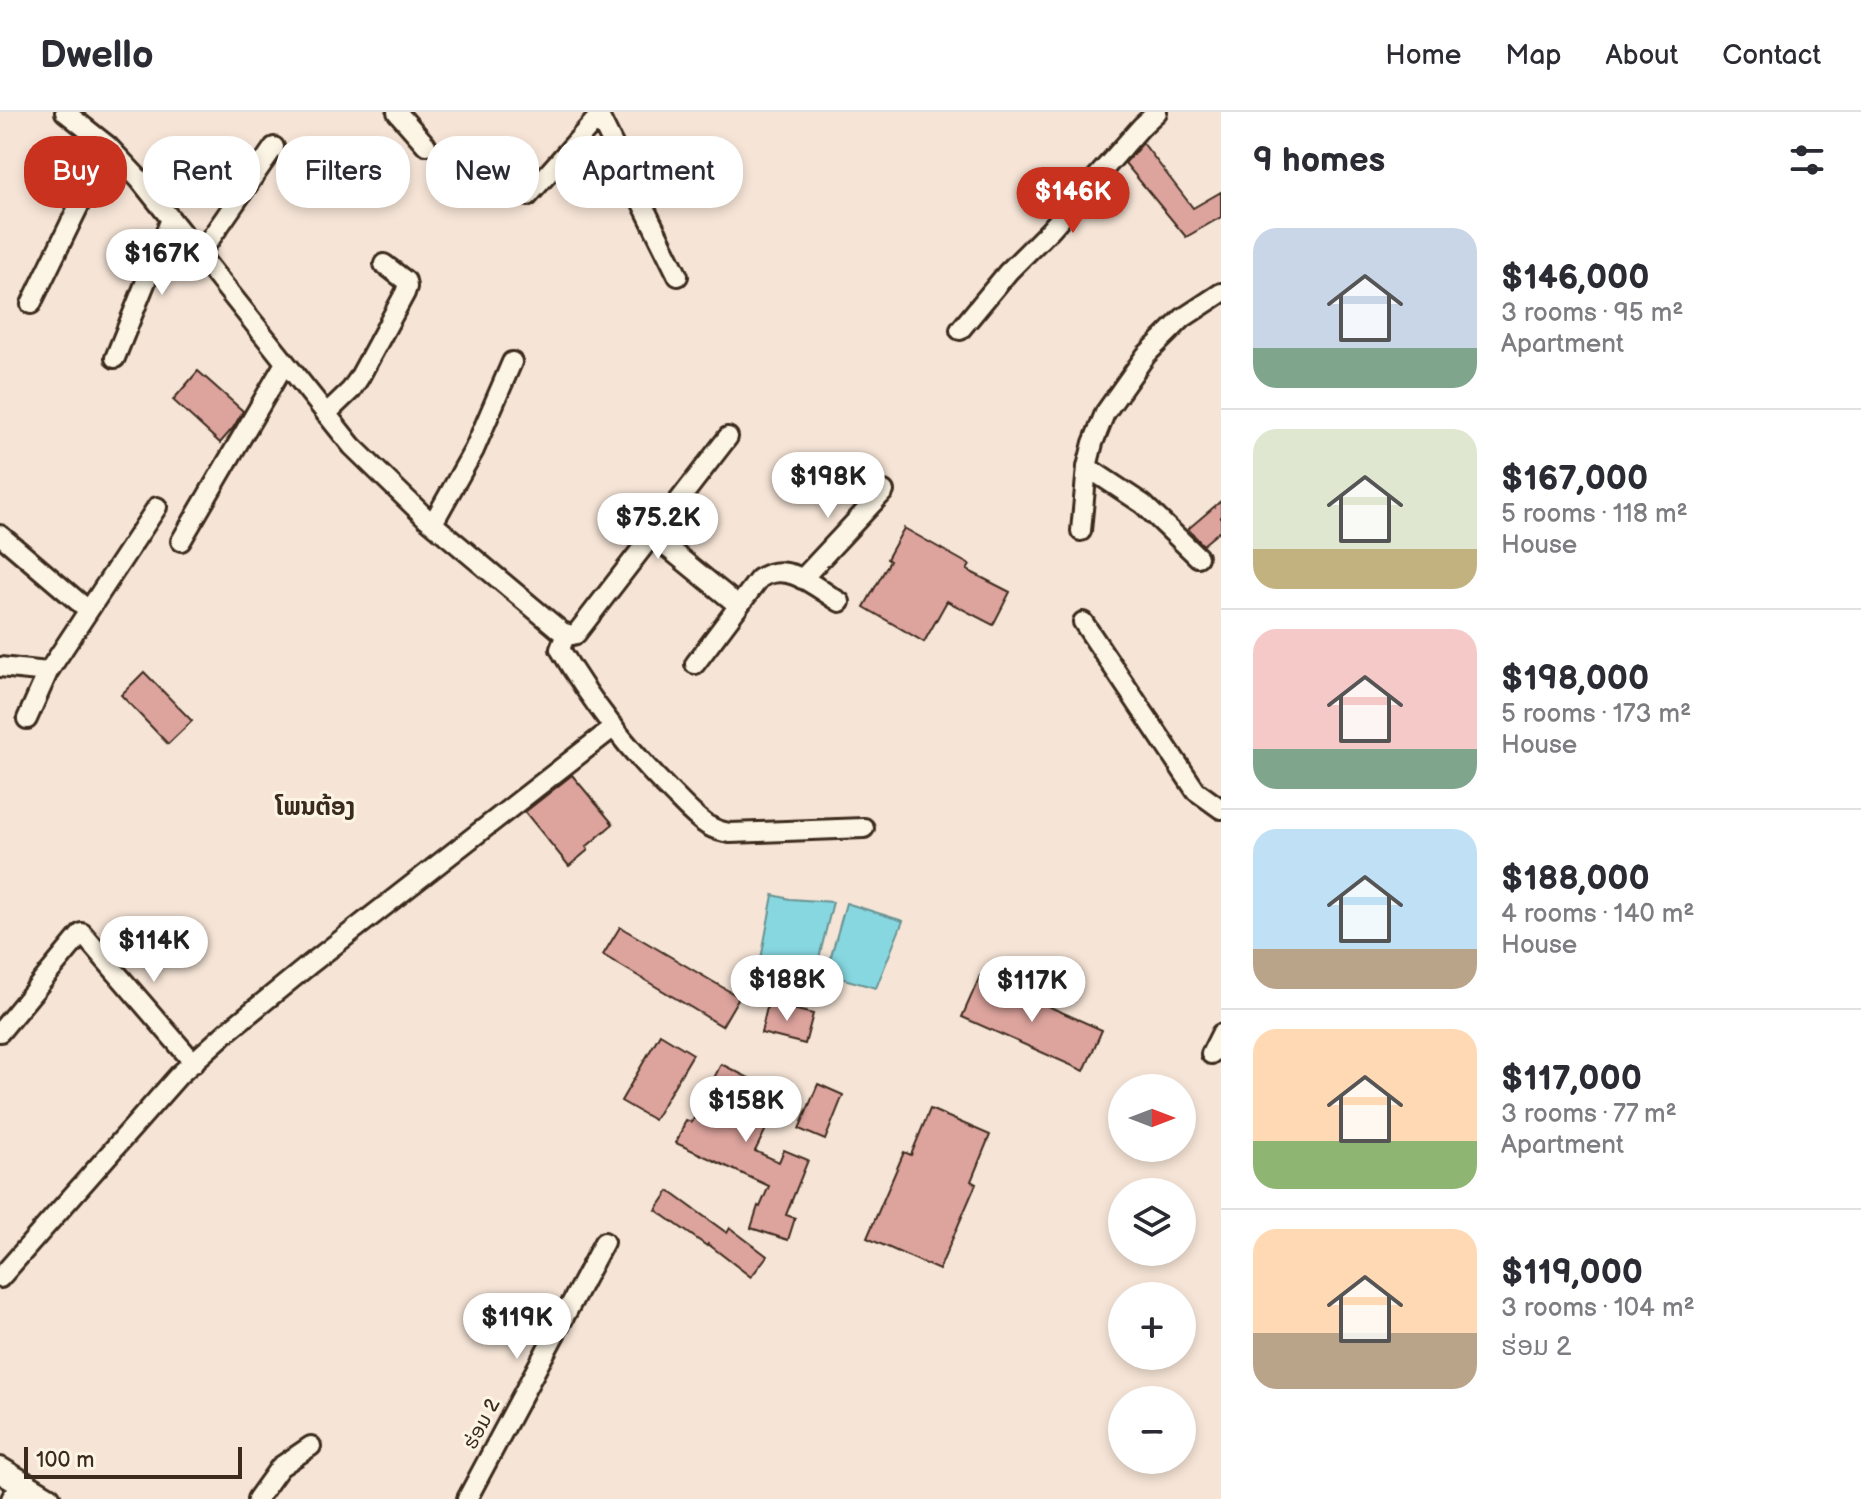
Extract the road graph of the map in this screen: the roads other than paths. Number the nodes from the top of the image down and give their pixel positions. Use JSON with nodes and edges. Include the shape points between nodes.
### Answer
{"nodes":[{"id":1,"x":65,"y":112,"type":"edge"},
{"id":2,"x":397,"y":112,"type":"edge"},
{"id":3,"x":1157,"y":112,"type":"edge"},
{"id":4,"x":598,"y":114,"type":"edge"},
{"id":5,"x":95,"y":136,"type":"edge"},
{"id":6,"x":426,"y":145,"type":"dead end"},
{"id":7,"x":274,"y":147,"type":"dead end"},
{"id":8,"x":127,"y":166,"type":"edge"},
{"id":9,"x":539,"y":183,"type":"edge"},
{"id":10,"x":78,"y":208,"type":"edge"},
{"id":11,"x":171,"y":219,"type":"junction"},
{"id":12,"x":199,"y":255,"type":"junction"},
{"id":13,"x":384,"y":264,"type":"dead end"},
{"id":14,"x":678,"y":276,"type":"dead end"},
{"id":15,"x":1221,"y":293,"type":"edge"},
{"id":16,"x":31,"y":304,"type":"dead end"},
{"id":17,"x":960,"y":330,"type":"dead end"},
{"id":18,"x":115,"y":358,"type":"dead end"},
{"id":19,"x":512,"y":362,"type":"dead end"},
{"id":20,"x":285,"y":363,"type":"junction"},
{"id":21,"x":326,"y":414,"type":"junction"},
{"id":22,"x":728,"y":437,"type":"dead end"},
{"id":23,"x":1087,"y":467,"type":"junction"},
{"id":24,"x":884,"y":491,"type":"dead end"},
{"id":25,"x":157,"y":507,"type":"dead end"},
{"id":26,"x":433,"y":523,"type":"junction"},
{"id":27,"x":1081,"y":531,"type":"dead end"},
{"id":28,"x":0,"y":535,"type":"edge"},
{"id":29,"x":652,"y":535,"type":"junction"},
{"id":30,"x":181,"y":541,"type":"dead end"},
{"id":31,"x":1198,"y":557,"type":"dead end"},
{"id":32,"x":802,"y":579,"type":"junction"},
{"id":33,"x":840,"y":602,"type":"dead end"},
{"id":34,"x":739,"y":606,"type":"junction"},
{"id":35,"x":88,"y":610,"type":"junction"},
{"id":36,"x":1083,"y":622,"type":"dead end"},
{"id":37,"x":566,"y":634,"type":"junction"},
{"id":38,"x":695,"y":664,"type":"dead end"},
{"id":39,"x":0,"y":667,"type":"edge"},
{"id":40,"x":48,"y":672,"type":"junction"},
{"id":41,"x":27,"y":719,"type":"dead end"},
{"id":42,"x":614,"y":727,"type":"junction"},
{"id":43,"x":1221,"y":809,"type":"edge"},
{"id":44,"x":864,"y":828,"type":"dead end"},
{"id":45,"x":0,"y":1032,"type":"edge"},
{"id":46,"x":1221,"y":1034,"type":"edge"},
{"id":47,"x":1211,"y":1054,"type":"dead end"},
{"id":48,"x":194,"y":1063,"type":"junction"},
{"id":49,"x":604,"y":1242,"type":"dead end"},
{"id":50,"x":0,"y":1278,"type":"edge"},
{"id":51,"x":311,"y":1446,"type":"dead end"},
{"id":52,"x":0,"y":1470,"type":"edge"},
{"id":53,"x":48,"y":1499,"type":"edge"},
{"id":54,"x":257,"y":1499,"type":"edge"},
{"id":55,"x":467,"y":1499,"type":"edge"}],
"edges":[{"from":1,"to":5,"type":"street"},
{"from":2,"to":6,"type":"street"},
{"from":3,"to":17,"type":"street"},
{"from":4,"to":9,"type":"street"},
{"from":4,"to":14,"type":"street"},
{"from":7,"to":12,"type":"street"},
{"from":8,"to":11,"type":"street"},
{"from":10,"to":16,"type":"street"},
{"from":11,"to":12,"type":"street"},
{"from":11,"to":18,"type":"street"},
{"from":12,"to":20,"type":"street"},
{"from":13,"to":21,"type":"street","via":[[406,281],[405,293],[359,378]]},
{"from":15,"to":23,"type":"street","via":[[1183,318],[1146,355],[1105,413]]},
{"from":19,"to":26,"type":"street","via":[[474,450]]},
{"from":20,"to":21,"type":"street"},
{"from":20,"to":30,"type":"street"},
{"from":21,"to":26,"type":"street"},
{"from":22,"to":29,"type":"street"},
{"from":23,"to":27,"type":"street"},
{"from":23,"to":31,"type":"street","via":[[1143,504]]},
{"from":24,"to":32,"type":"street"},
{"from":25,"to":35,"type":"street"},
{"from":26,"to":37,"type":"street"},
{"from":28,"to":35,"type":"street"},
{"from":29,"to":34,"type":"street"},
{"from":29,"to":37,"type":"street","via":[[576,634]]},
{"from":32,"to":33,"type":"street"},
{"from":32,"to":34,"type":"street","via":[[783,571],[767,573]]},
{"from":34,"to":38,"type":"street"},
{"from":35,"to":40,"type":"street"},
{"from":36,"to":43,"type":"street","via":[[1196,791]]},
{"from":37,"to":42,"type":"street","via":[[560,649]]},
{"from":39,"to":40,"type":"street"},
{"from":40,"to":41,"type":"street"},
{"from":42,"to":44,"type":"street","via":[[652,774],[719,831]]},
{"from":42,"to":48,"type":"street","via":[[309,965]]},
{"from":45,"to":48,"type":"street","via":[[82,933]]},
{"from":46,"to":47,"type":"street"},
{"from":48,"to":50,"type":"street"},
{"from":49,"to":55,"type":"street","name":"ຮ່ອມ 2"},
{"from":51,"to":54,"type":"street","via":[[280,1467]]},
{"from":52,"to":53,"type":"main road"}]}
